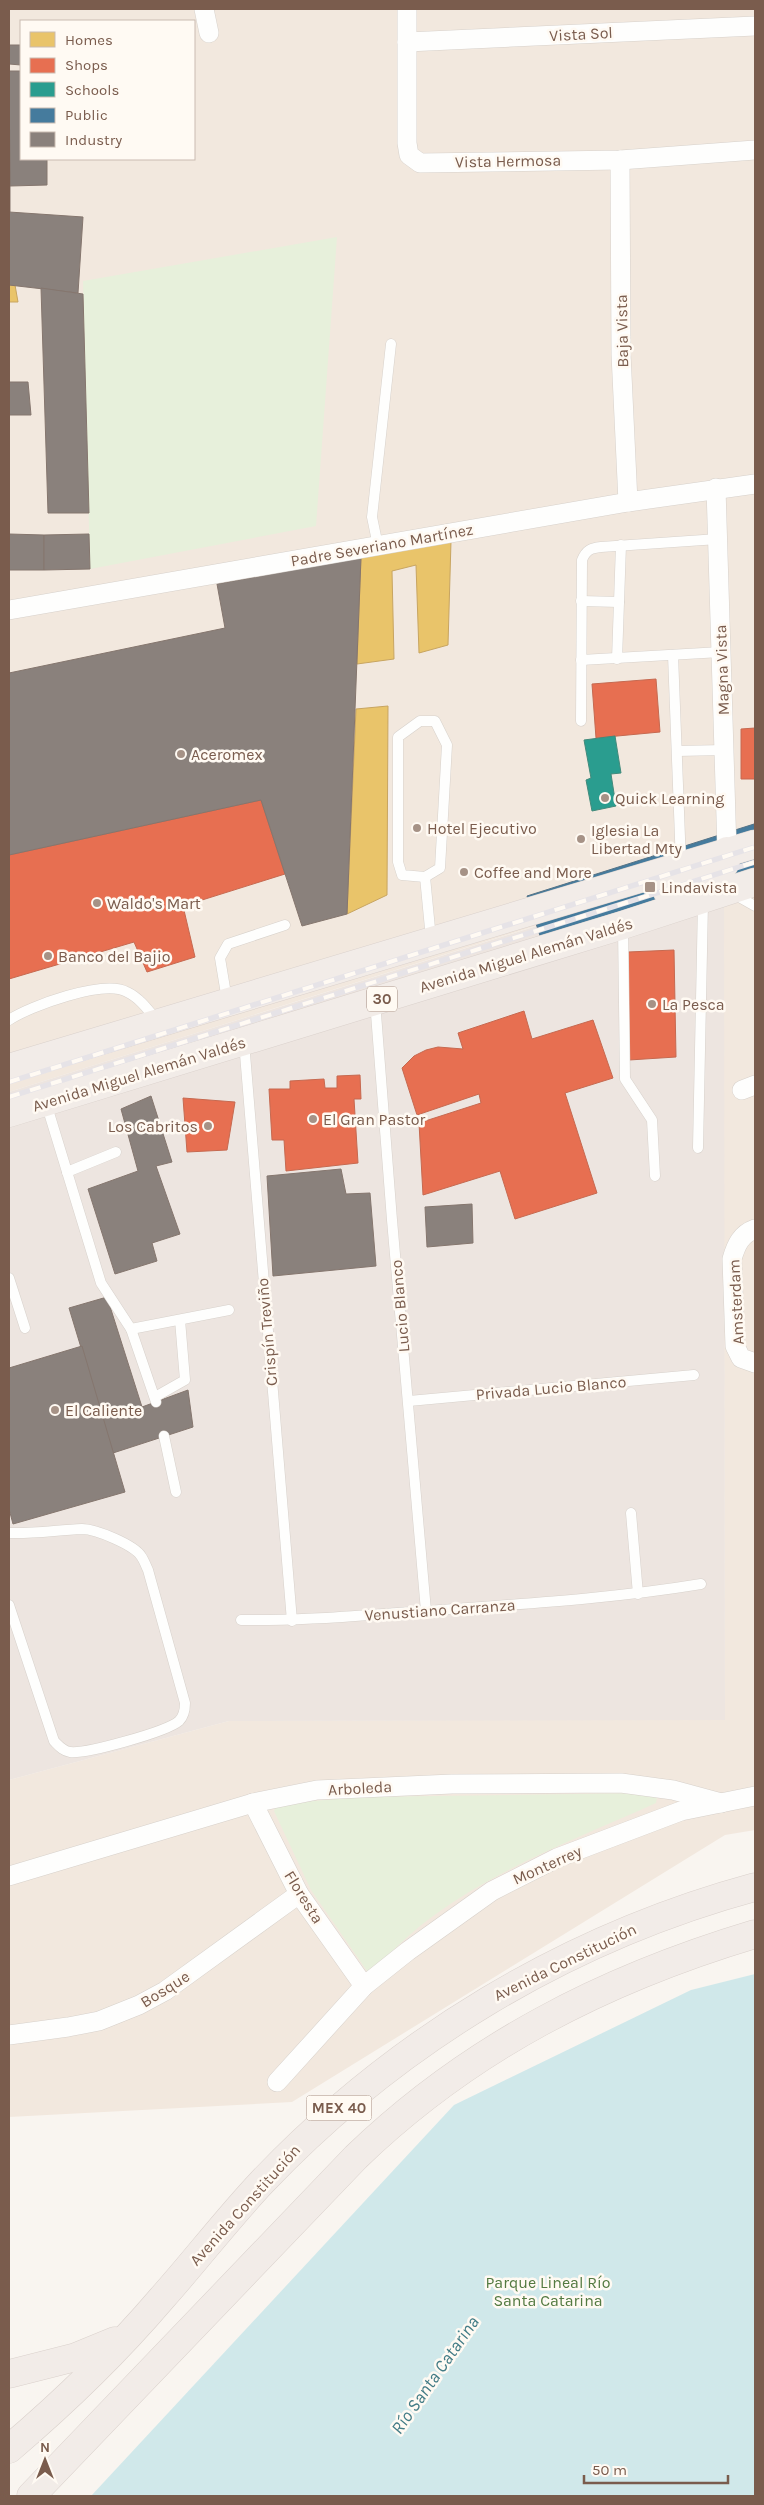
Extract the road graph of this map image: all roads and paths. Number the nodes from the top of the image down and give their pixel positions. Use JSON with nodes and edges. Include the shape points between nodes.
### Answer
{"nodes":[{"id":1,"x":204,"y":9,"type":"edge"},
{"id":2,"x":408,"y":9,"type":"edge"},
{"id":3,"x":755,"y":26,"type":"edge"},
{"id":4,"x":209,"y":33,"type":"dead end"},
{"id":5,"x":407,"y":42,"type":"junction"},
{"id":6,"x":755,"y":150,"type":"edge"},
{"id":7,"x":620,"y":160,"type":"junction"},
{"id":8,"x":391,"y":344,"type":"dead end"},
{"id":9,"x":755,"y":484,"type":"edge"},
{"id":10,"x":716,"y":488,"type":"junction"},
{"id":11,"x":628,"y":502,"type":"junction"},
{"id":12,"x":718,"y":539,"type":"junction"},
{"id":13,"x":621,"y":545,"type":"junction"},
{"id":14,"x":378,"y":546,"type":"junction"},
{"id":15,"x":582,"y":601,"type":"junction"},
{"id":16,"x":619,"y":602,"type":"junction"},
{"id":17,"x":9,"y":610,"type":"edge"},
{"id":18,"x":722,"y":652,"type":"junction"},
{"id":19,"x":673,"y":656,"type":"junction"},
{"id":20,"x":617,"y":659,"type":"junction"},
{"id":21,"x":581,"y":660,"type":"junction"},
{"id":22,"x":581,"y":721,"type":"dead end"},
{"id":23,"x":724,"y":750,"type":"junction"},
{"id":24,"x":677,"y":751,"type":"junction"},
{"id":25,"x":755,"y":844,"type":"edge"},
{"id":26,"x":727,"y":851,"type":"junction"},
{"id":27,"x":681,"y":865,"type":"junction"},
{"id":28,"x":425,"y":877,"type":"junction"},
{"id":29,"x":755,"y":882,"type":"edge"},
{"id":30,"x":715,"y":895,"type":"junction"},
{"id":31,"x":755,"y":906,"type":"edge"},
{"id":32,"x":285,"y":925,"type":"dead end"},
{"id":33,"x":623,"y":925,"type":"junction"},
{"id":34,"x":431,"y":940,"type":"junction"},
{"id":35,"x":375,"y":1001,"type":"junction"},
{"id":36,"x":227,"y":1002,"type":"junction"},
{"id":37,"x":9,"y":1020,"type":"edge"},
{"id":38,"x":158,"y":1023,"type":"junction"},
{"id":39,"x":244,"y":1042,"type":"junction"},
{"id":40,"x":9,"y":1068,"type":"edge"},
{"id":41,"x":46,"y":1102,"type":"junction"},
{"id":42,"x":9,"y":1113,"type":"edge"},
{"id":43,"x":698,"y":1148,"type":"dead end"},
{"id":44,"x":116,"y":1152,"type":"dead end"},
{"id":45,"x":67,"y":1172,"type":"junction"},
{"id":46,"x":655,"y":1176,"type":"dead end"},
{"id":47,"x":755,"y":1229,"type":"edge"},
{"id":48,"x":9,"y":1278,"type":"edge"},
{"id":49,"x":229,"y":1310,"type":"dead end"},
{"id":50,"x":180,"y":1320,"type":"junction"},
{"id":51,"x":25,"y":1328,"type":"dead end"},
{"id":52,"x":131,"y":1329,"type":"junction"},
{"id":53,"x":748,"y":1361,"type":"edge"},
{"id":54,"x":694,"y":1375,"type":"dead end"},
{"id":55,"x":409,"y":1401,"type":"junction"},
{"id":56,"x":164,"y":1436,"type":"dead end"},
{"id":57,"x":176,"y":1492,"type":"dead end"},
{"id":58,"x":631,"y":1513,"type":"dead end"},
{"id":59,"x":9,"y":1533,"type":"edge"},
{"id":60,"x":701,"y":1584,"type":"dead end"},
{"id":61,"x":638,"y":1594,"type":"junction"},
{"id":62,"x":9,"y":1605,"type":"edge"},
{"id":63,"x":426,"y":1611,"type":"junction"},
{"id":64,"x":241,"y":1620,"type":"dead end"},
{"id":65,"x":292,"y":1621,"type":"junction"},
{"id":66,"x":755,"y":1796,"type":"edge"},
{"id":67,"x":721,"y":1802,"type":"junction"},
{"id":68,"x":253,"y":1803,"type":"junction"},
{"id":69,"x":9,"y":1876,"type":"edge"},
{"id":70,"x":755,"y":1887,"type":"edge"},
{"id":71,"x":300,"y":1894,"type":"junction"},
{"id":72,"x":755,"y":1934,"type":"edge"},
{"id":73,"x":364,"y":1986,"type":"junction"},
{"id":74,"x":9,"y":2035,"type":"edge"},
{"id":75,"x":278,"y":2082,"type":"dead end"},
{"id":76,"x":128,"y":2336,"type":"junction"},
{"id":77,"x":9,"y":2374,"type":"edge"},
{"id":78,"x":9,"y":2449,"type":"edge"},
{"id":79,"x":31,"y":2496,"type":"edge"}],
"edges":[{"from":1,"to":4,"type":"street"},
{"from":2,"to":5,"type":"street","name":"Vista Hermosa"},
{"from":3,"to":5,"type":"street","name":"Vista Sol"},
{"from":5,"to":7,"type":"street","name":"Vista Hermosa","via":[[407,143],[409,155],[420,162]]},
{"from":6,"to":7,"type":"street","name":"Vista Hermosa"},
{"from":7,"to":11,"type":"street","name":"Baja Vista","via":[[621,354]]},
{"from":8,"to":14,"type":"lane","via":[[372,517]]},
{"from":9,"to":10,"type":"street","name":"Padre Severiano Martínez"},
{"from":10,"to":11,"type":"street","name":"Padre Severiano Martínez"},
{"from":10,"to":12,"type":"street","name":"Magna Vista"},
{"from":11,"to":14,"type":"street","name":"Padre Severiano Martínez"},
{"from":12,"to":13,"type":"lane"},
{"from":12,"to":18,"type":"street","name":"Magna Vista"},
{"from":13,"to":15,"type":"lane","via":[[590,548],[584,553]]},
{"from":13,"to":16,"type":"lane"},
{"from":14,"to":17,"type":"street","name":"Padre Severiano Martínez"},
{"from":15,"to":16,"type":"lane"},
{"from":15,"to":21,"type":"lane"},
{"from":16,"to":20,"type":"lane"},
{"from":18,"to":19,"type":"lane"},
{"from":18,"to":23,"type":"street","name":"Magna Vista"},
{"from":19,"to":20,"type":"lane"},
{"from":19,"to":24,"type":"lane"},
{"from":20,"to":21,"type":"lane"},
{"from":21,"to":22,"type":"lane"},
{"from":23,"to":24,"type":"lane"},
{"from":23,"to":26,"type":"street","name":"Magna Vista"},
{"from":24,"to":27,"type":"lane"},
{"from":25,"to":26,"type":"highway"},
{"from":26,"to":27,"type":"highway"},
{"from":26,"to":33,"type":"highway","via":[[725,863],[712,876],[633,905]]},
{"from":27,"to":34,"type":"highway"},
{"from":28,"to":28,"type":"lane","via":[[440,868],[447,744],[435,721],[420,721],[398,737],[398,862],[402,876]]},
{"from":28,"to":34,"type":"lane"},
{"from":29,"to":30,"type":"highway","name":"Avenida Miguel Alemán Valdés","number":"30"},
{"from":30,"to":31,"type":"lane"},
{"from":30,"to":33,"type":"highway","name":"Avenida Miguel Alemán Valdés","number":"30"},
{"from":30,"to":43,"type":"lane"},
{"from":32,"to":36,"type":"lane","via":[[228,944],[220,958]]},
{"from":33,"to":35,"type":"highway","name":"Avenida Miguel Alemán Valdés","number":"30"},
{"from":33,"to":46,"type":"lane","via":[[625,1079],[652,1120]]},
{"from":34,"to":36,"type":"highway"},
{"from":35,"to":39,"type":"highway","name":"Avenida Miguel Alemán Valdés","number":"30"},
{"from":35,"to":55,"type":"lane","name":"Lucio Blanco"},
{"from":36,"to":38,"type":"highway"},
{"from":37,"to":38,"type":"lane","via":[[29,1009],[105,988],[126,991]]},
{"from":38,"to":40,"type":"highway"},
{"from":39,"to":41,"type":"highway","name":"Avenida Miguel Alemán Valdés","number":"30"},
{"from":39,"to":65,"type":"lane","name":"Crispín Treviño"},
{"from":41,"to":42,"type":"highway","name":"Avenida Miguel Alemán Valdés","number":"30"},
{"from":41,"to":45,"type":"lane"},
{"from":44,"to":45,"type":"lane"},
{"from":45,"to":52,"type":"lane","via":[[101,1283]]},
{"from":47,"to":53,"type":"street","name":"Amsterdam","via":[[736,1246],[732,1259],[735,1346]]},
{"from":48,"to":51,"type":"lane"},
{"from":49,"to":50,"type":"lane"},
{"from":50,"to":52,"type":"lane"},
{"from":50,"to":52,"type":"lane","via":[[185,1380],[155,1400]]},
{"from":54,"to":55,"type":"lane","name":"Privada Lucio Blanco"},
{"from":55,"to":63,"type":"lane","name":"Lucio Blanco"},
{"from":56,"to":57,"type":"lane"},
{"from":58,"to":61,"type":"lane"},
{"from":59,"to":62,"type":"lane","via":[[84,1529],[109,1537],[141,1556],[148,1570],[185,1703],[185,1712],[180,1720],[145,1735],[102,1747],[78,1752],[59,1747],[54,1741]]},
{"from":60,"to":61,"type":"lane","name":"Venustiano Carranza"},
{"from":61,"to":63,"type":"lane","name":"Venustiano Carranza"},
{"from":63,"to":65,"type":"lane","name":"Venustiano Carranza"},
{"from":64,"to":65,"type":"lane","name":"Venustiano Carranza"},
{"from":66,"to":67,"type":"street","name":"Monterrey"},
{"from":67,"to":68,"type":"street","name":"Arboleda","via":[[673,1790],[601,1783],[452,1784],[316,1790]]},
{"from":67,"to":73,"type":"street","name":"Monterrey","via":[[672,1815],[524,1873],[468,1908]]},
{"from":68,"to":69,"type":"street","name":"Arboleda"},
{"from":68,"to":71,"type":"street","name":"Floresta"},
{"from":70,"to":76,"type":"highway","name":"Avenida Constitución","number":"MEX 40","via":[[678,1911],[584,1949],[494,1996],[410,2052],[370,2082],[260,2184]]},
{"from":71,"to":73,"type":"street","name":"Floresta"},
{"from":71,"to":74,"type":"street","name":"Bosque","via":[[165,1991],[140,2005],[99,2021]]},
{"from":72,"to":79,"type":"highway","number":"MEX 40","via":[[641,1974],[579,2001],[495,2048],[422,2098],[356,2157]]},
{"from":73,"to":75,"type":"street","name":"Monterrey"},
{"from":76,"to":77,"type":"highway","via":[[76,2357]]},
{"from":76,"to":78,"type":"highway","name":"Avenida Constitución","number":"MEX 40"}]}
